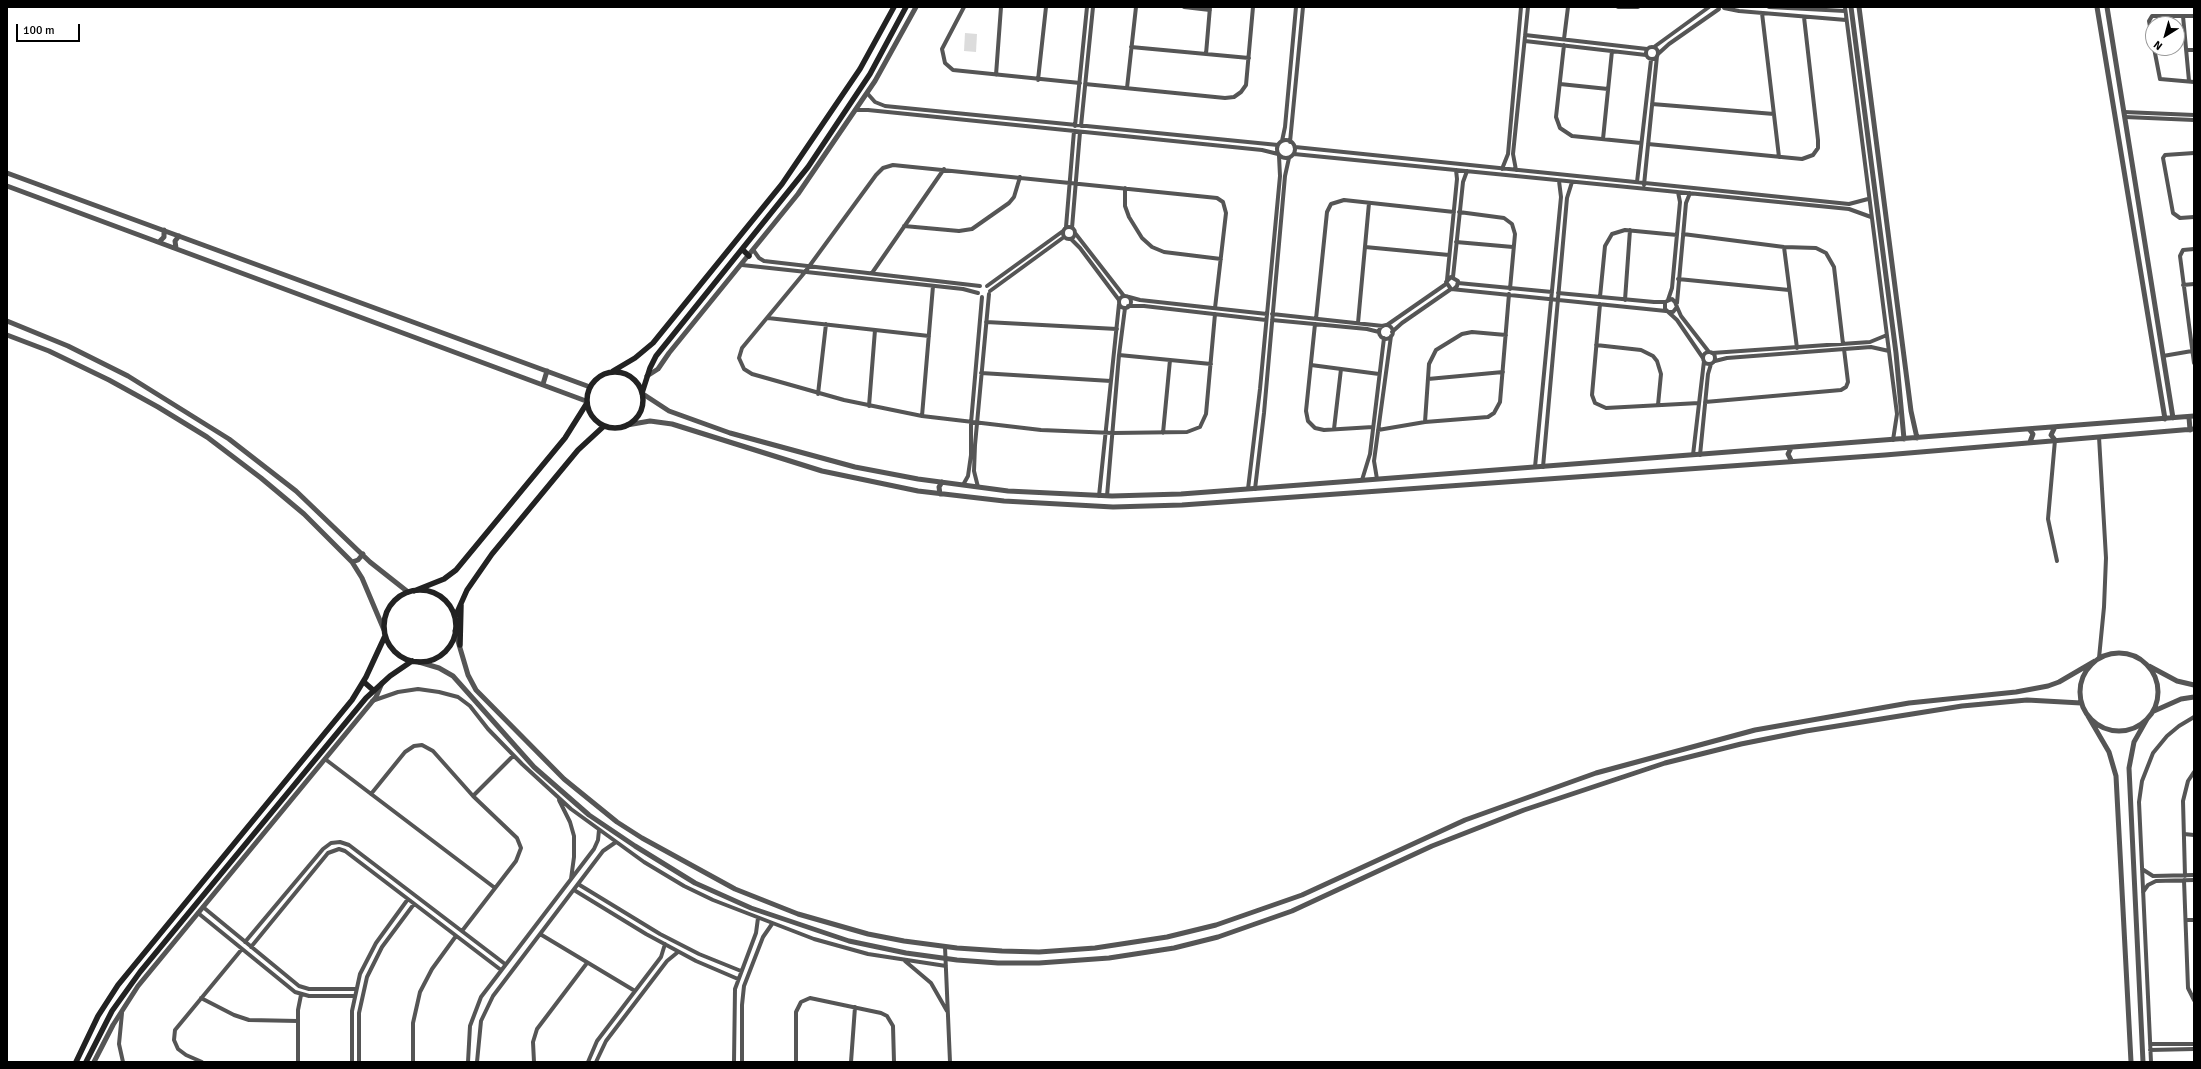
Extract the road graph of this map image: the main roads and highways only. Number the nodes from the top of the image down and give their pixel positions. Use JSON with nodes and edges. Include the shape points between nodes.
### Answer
{"nodes":[{"id":1,"x":894,"y":7,"type":"edge"},
{"id":2,"x":906,"y":7,"type":"edge"},
{"id":3,"x":743,"y":250,"type":"junction"},
{"id":4,"x":750,"y":256,"type":"road end"},
{"id":5,"x":613,"y":371,"type":"junction"},
{"id":6,"x":643,"y":394,"type":"junction"},
{"id":7,"x":586,"y":402,"type":"junction"},
{"id":8,"x":604,"y":426,"type":"junction"},
{"id":9,"x":414,"y":590,"type":"junction"},
{"id":10,"x":463,"y":598,"type":"junction"},
{"id":11,"x":454,"y":617,"type":"junction"},
{"id":12,"x":385,"y":633,"type":"junction"},
{"id":13,"x":460,"y":645,"type":"road end"},
{"id":14,"x":412,"y":661,"type":"junction"},
{"id":15,"x":364,"y":682,"type":"junction"},
{"id":16,"x":373,"y":690,"type":"junction"},
{"id":17,"x":76,"y":1062,"type":"edge"},
{"id":18,"x":86,"y":1062,"type":"edge"}],
"edges":[{"from":1,"to":5,"type":"main road","via":[[860,69],[782,184],[653,342],[635,358]]},
{"from":2,"to":3,"type":"main road","via":[[875,65],[837,125],[792,189]]},
{"from":3,"to":4,"type":"main road"},
{"from":3,"to":6,"type":"main road","via":[[660,350],[647,376]]},
{"from":5,"to":6,"type":"main road","via":[[630,375],[638,383]]},
{"from":5,"to":7,"type":"main road","via":[[599,376],[590,386]]},
{"from":6,"to":8,"type":"main road","via":[[641,410],[636,419],[627,426]]},
{"from":7,"to":8,"type":"main road","via":[[592,417]]},
{"from":7,"to":9,"type":"main road","via":[[565,438],[456,570],[444,579]]},
{"from":8,"to":10,"type":"main road","via":[[586,440],[492,554]]},
{"from":9,"to":11,"type":"main road","via":[[428,591],[440,596],[449,605]]},
{"from":9,"to":12,"type":"main road","via":[[396,599],[388,610]]},
{"from":10,"to":11,"type":"main road"},
{"from":10,"to":13,"type":"main road"},
{"from":11,"to":14,"type":"main road","via":[[456,632],[450,645],[440,656],[419,662]]},
{"from":12,"to":14,"type":"main road","via":[[395,652]]},
{"from":12,"to":15,"type":"main road"},
{"from":14,"to":16,"type":"main road"},
{"from":15,"to":16,"type":"main road"},
{"from":15,"to":17,"type":"main road","via":[[352,700],[125,975],[98,1016]]},
{"from":16,"to":18,"type":"main road","via":[[140,972],[112,1011]]}]}
